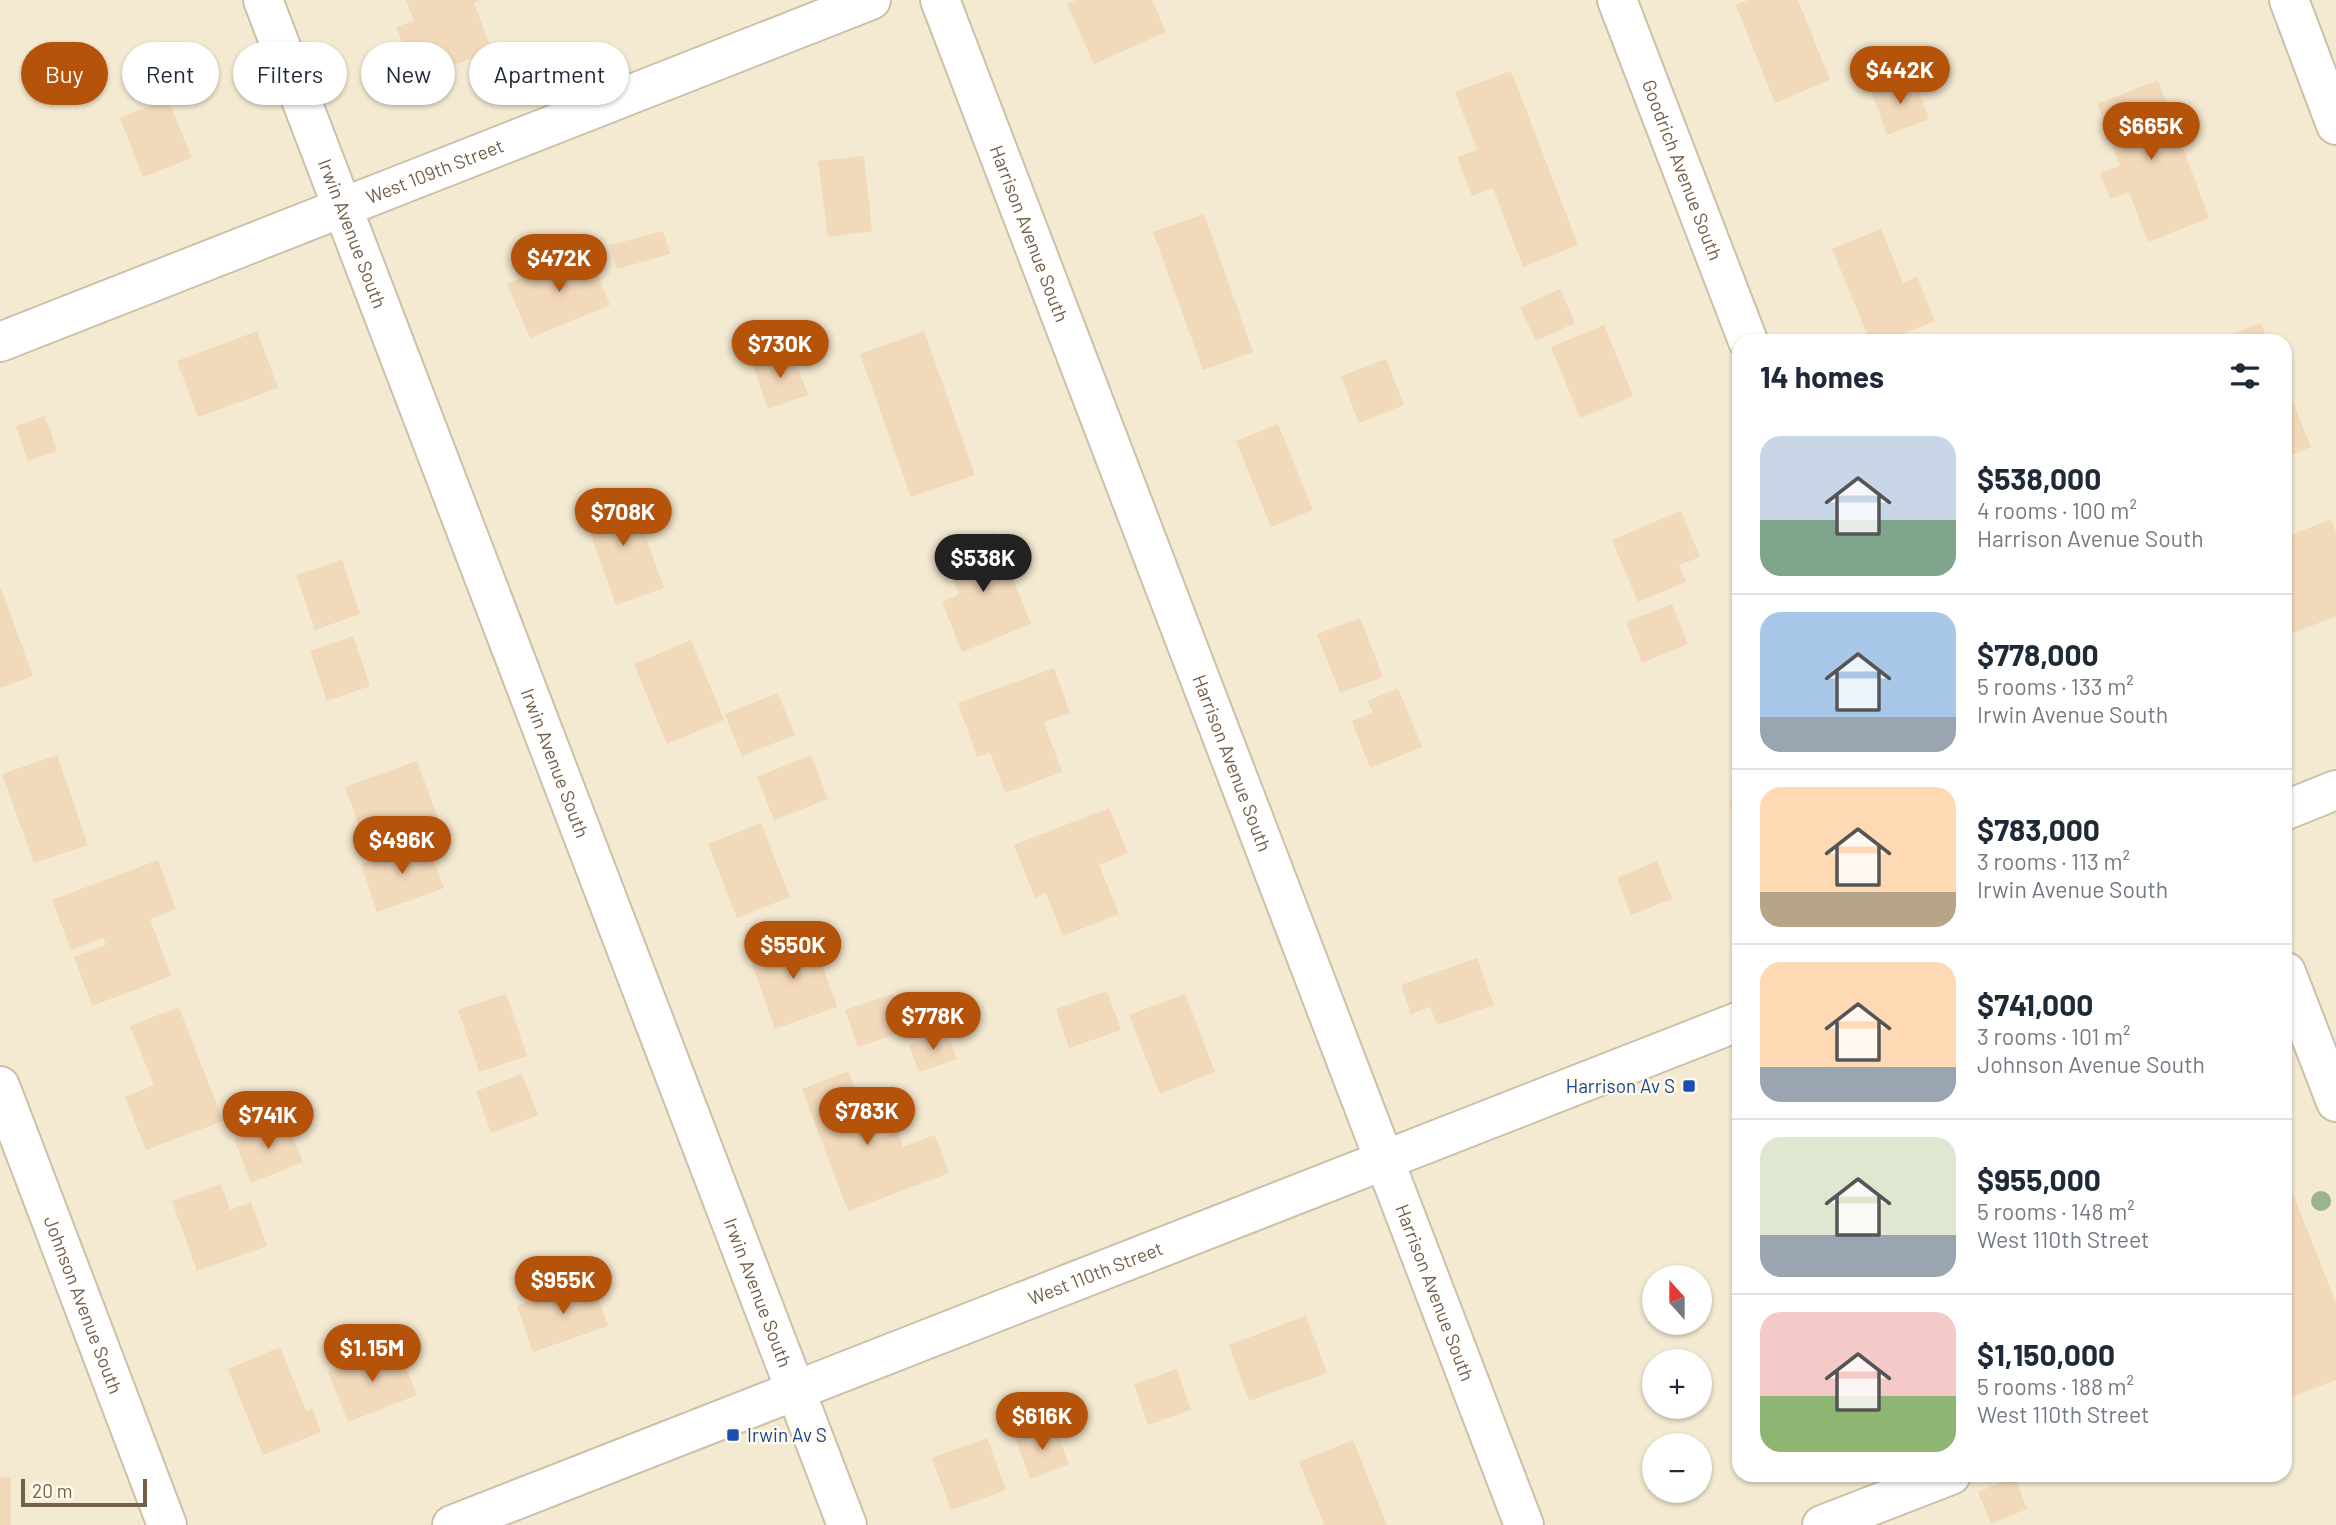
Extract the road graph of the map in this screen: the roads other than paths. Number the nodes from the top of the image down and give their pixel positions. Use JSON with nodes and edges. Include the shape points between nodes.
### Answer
{"nodes":[{"id":1,"x":263,"y":0,"type":"edge"},
{"id":2,"x":871,"y":0,"type":"edge"},
{"id":3,"x":940,"y":0,"type":"edge"},
{"id":4,"x":1617,"y":0,"type":"edge"},
{"id":5,"x":2289,"y":0,"type":"edge"},
{"id":6,"x":2336,"y":125,"type":"edge"},
{"id":7,"x":342,"y":207,"type":"junction"},
{"id":8,"x":1745,"y":334,"type":"edge"},
{"id":9,"x":0,"y":342,"type":"edge"},
{"id":10,"x":2336,"y":790,"type":"edge"},
{"id":11,"x":2292,"y":808,"type":"edge"},
{"id":12,"x":2292,"y":988,"type":"edge"},
{"id":13,"x":1732,"y":1024,"type":"edge"},
{"id":14,"x":0,"y":1086,"type":"edge"},
{"id":15,"x":2336,"y":1102,"type":"edge"},
{"id":16,"x":1385,"y":1159,"type":"junction"},
{"id":17,"x":797,"y":1391,"type":"junction"},
{"id":18,"x":1933,"y":1482,"type":"edge"},
{"id":19,"x":167,"y":1525,"type":"edge"},
{"id":20,"x":452,"y":1525,"type":"edge"},
{"id":21,"x":847,"y":1525,"type":"edge"},
{"id":22,"x":1524,"y":1525,"type":"edge"},
{"id":23,"x":1822,"y":1525,"type":"edge"}],
"edges":[{"from":1,"to":7,"type":"street","name":"Irwin Avenue South"},
{"from":2,"to":7,"type":"street","name":"West 109th Street"},
{"from":3,"to":16,"type":"street","name":"Harrison Avenue South"},
{"from":4,"to":8,"type":"street","name":"Goodrich Avenue South"},
{"from":5,"to":6,"type":"street"},
{"from":7,"to":9,"type":"street","name":"West 109th Street"},
{"from":7,"to":17,"type":"street","name":"Irwin Avenue South"},
{"from":10,"to":11,"type":"street"},
{"from":12,"to":15,"type":"street"},
{"from":13,"to":16,"type":"street","name":"West 110th Street"},
{"from":14,"to":19,"type":"street","name":"Johnson Avenue South"},
{"from":16,"to":17,"type":"street","name":"West 110th Street"},
{"from":16,"to":22,"type":"street","name":"Harrison Avenue South"},
{"from":17,"to":20,"type":"street","name":"West 110th Street"},
{"from":17,"to":21,"type":"street","name":"Irwin Avenue South"},
{"from":18,"to":23,"type":"street"}]}
